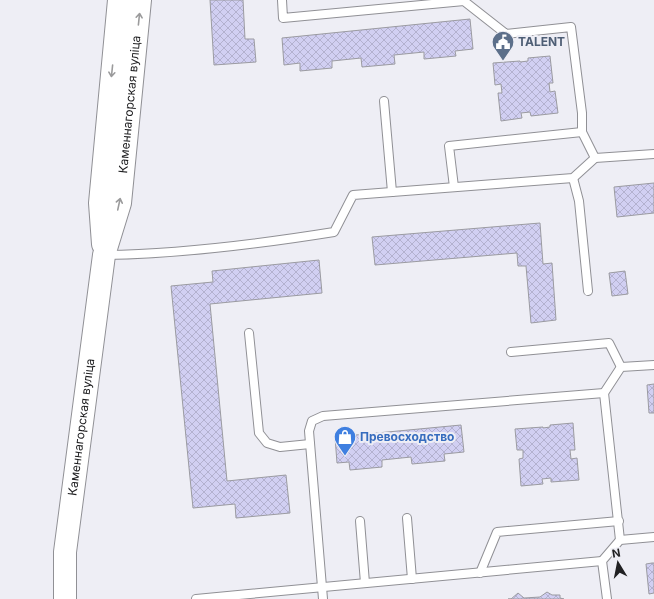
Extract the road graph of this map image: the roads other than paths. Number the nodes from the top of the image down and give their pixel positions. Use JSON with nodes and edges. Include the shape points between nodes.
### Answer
{"nodes":[{"id":1,"x":119,"y":0,"type":"edge"},
{"id":2,"x":140,"y":0,"type":"edge"},
{"id":3,"x":282,"y":0,"type":"edge"},
{"id":4,"x":384,"y":101,"type":"dead end"},
{"id":5,"x":582,"y":132,"type":"junction"},
{"id":6,"x":654,"y":154,"type":"edge"},
{"id":7,"x":595,"y":158,"type":"junction"},
{"id":8,"x":573,"y":178,"type":"junction"},
{"id":9,"x":454,"y":187,"type":"junction"},
{"id":10,"x":392,"y":192,"type":"junction"},
{"id":11,"x":104,"y":255,"type":"junction"},
{"id":12,"x":588,"y":291,"type":"dead end"},
{"id":13,"x":249,"y":333,"type":"dead end"},
{"id":14,"x":510,"y":352,"type":"dead end"},
{"id":15,"x":654,"y":365,"type":"edge"},
{"id":16,"x":621,"y":368,"type":"junction"},
{"id":17,"x":604,"y":393,"type":"junction"},
{"id":18,"x":310,"y":444,"type":"junction"},
{"id":19,"x":407,"y":518,"type":"dead end"},
{"id":20,"x":360,"y":521,"type":"dead end"},
{"id":21,"x":619,"y":521,"type":"junction"},
{"id":22,"x":654,"y":537,"type":"edge"},
{"id":23,"x":620,"y":540,"type":"junction"},
{"id":24,"x":602,"y":561,"type":"junction"},
{"id":25,"x":480,"y":573,"type":"junction"},
{"id":26,"x":412,"y":579,"type":"junction"},
{"id":27,"x":365,"y":583,"type":"junction"},
{"id":28,"x":322,"y":587,"type":"junction"},
{"id":29,"x":65,"y":599,"type":"edge"},
{"id":30,"x":196,"y":599,"type":"edge"},
{"id":31,"x":323,"y":599,"type":"edge"},
{"id":32,"x":607,"y":599,"type":"edge"}],
"edges":[{"from":1,"to":11,"type":"main road","name":"Каменнагорская вуліца","one_way":true,"via":[[100,203]]},
{"from":11,"to":2,"type":"main road","name":"Каменнагорская вуліца","one_way":true,"via":[[120,203]]},
{"from":3,"to":5,"type":"lane","via":[[283,18],[464,1],[506,34],[571,27]]},
{"from":4,"to":10,"type":"lane"},
{"from":5,"to":7,"type":"lane"},
{"from":5,"to":9,"type":"lane","via":[[448,146]]},
{"from":6,"to":7,"type":"lane"},
{"from":7,"to":8,"type":"lane"},
{"from":8,"to":9,"type":"lane"},
{"from":8,"to":12,"type":"lane","via":[[579,201]]},
{"from":9,"to":10,"type":"lane"},
{"from":10,"to":11,"type":"lane","via":[[352,195],[334,232],[225,247]]},
{"from":11,"to":29,"type":"main road","name":"Каменнагорская вуліца","via":[[65,552]]},
{"from":13,"to":18,"type":"lane","via":[[259,433],[267,443],[280,447]]},
{"from":14,"to":16,"type":"lane","via":[[609,343]]},
{"from":15,"to":16,"type":"lane"},
{"from":16,"to":17,"type":"lane"},
{"from":17,"to":18,"type":"lane","via":[[322,416],[312,421],[309,431]]},
{"from":17,"to":21,"type":"lane"},
{"from":18,"to":28,"type":"lane"},
{"from":19,"to":26,"type":"lane"},
{"from":20,"to":27,"type":"lane"},
{"from":21,"to":23,"type":"lane"},
{"from":21,"to":25,"type":"lane","via":[[497,532]]},
{"from":22,"to":23,"type":"lane"},
{"from":23,"to":24,"type":"lane"},
{"from":24,"to":25,"type":"lane"},
{"from":24,"to":32,"type":"lane"},
{"from":25,"to":26,"type":"lane"},
{"from":26,"to":27,"type":"lane"},
{"from":27,"to":28,"type":"lane"},
{"from":28,"to":30,"type":"lane"},
{"from":28,"to":31,"type":"lane"}]}
